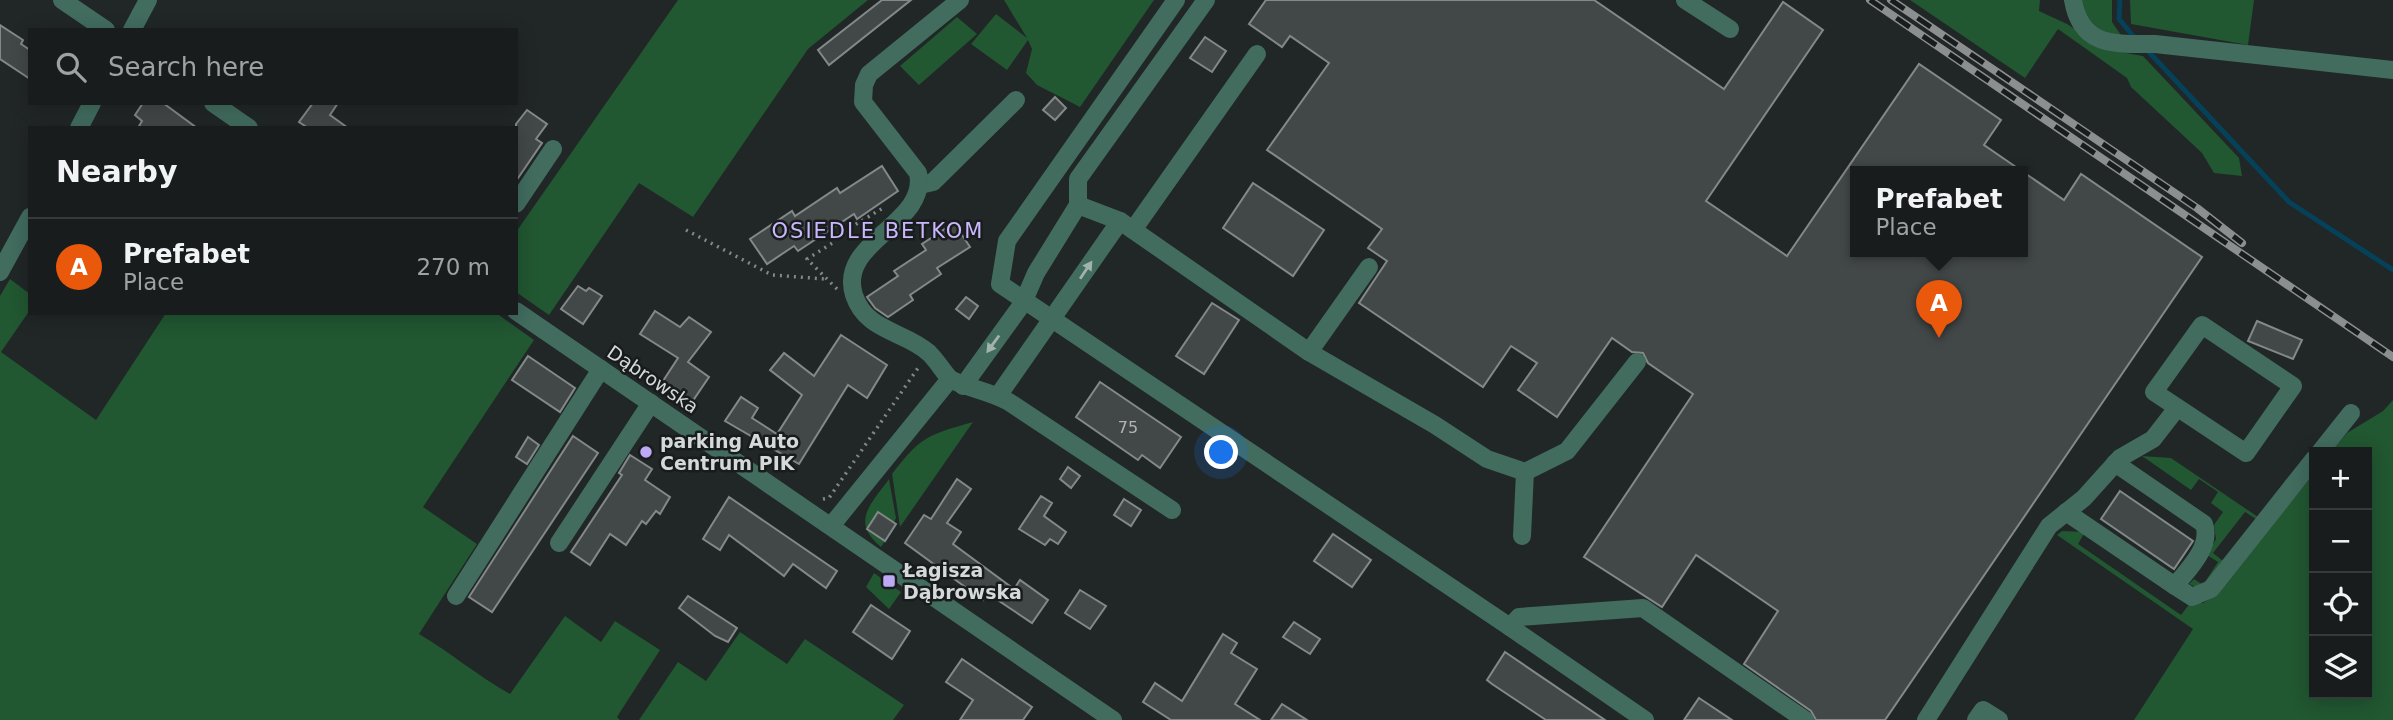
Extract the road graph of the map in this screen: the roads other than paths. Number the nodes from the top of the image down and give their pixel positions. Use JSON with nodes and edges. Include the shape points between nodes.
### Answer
{"nodes":[{"id":1,"x":62,"y":0,"type":"edge"},
{"id":2,"x":148,"y":0,"type":"edge"},
{"id":3,"x":960,"y":0,"type":"edge"},
{"id":4,"x":1176,"y":0,"type":"edge"},
{"id":5,"x":1206,"y":0,"type":"edge"},
{"id":6,"x":1685,"y":0,"type":"edge"},
{"id":7,"x":2073,"y":0,"type":"edge"},
{"id":8,"x":103,"y":28,"type":"edge"},
{"id":9,"x":133,"y":28,"type":"edge"},
{"id":10,"x":1730,"y":29,"type":"dead end"},
{"id":11,"x":1257,"y":54,"type":"dead end"},
{"id":12,"x":2393,"y":70,"type":"edge"},
{"id":13,"x":1016,"y":100,"type":"dead end"},
{"id":14,"x":91,"y":105,"type":"edge"},
{"id":15,"x":216,"y":105,"type":"edge"},
{"id":16,"x":80,"y":126,"type":"edge"},
{"id":17,"x":246,"y":126,"type":"edge"},
{"id":18,"x":553,"y":149,"type":"dead end"},
{"id":19,"x":920,"y":185,"type":"junction"},
{"id":20,"x":518,"y":201,"type":"edge"},
{"id":21,"x":1078,"y":205,"type":"junction"},
{"id":22,"x":28,"y":222,"type":"edge"},
{"id":23,"x":1126,"y":226,"type":"junction"},
{"id":24,"x":1369,"y":267,"type":"dead end"},
{"id":25,"x":0,"y":272,"type":"edge"},
{"id":26,"x":1023,"y":303,"type":"junction"},
{"id":27,"x":518,"y":312,"type":"edge"},
{"id":28,"x":1053,"y":320,"type":"junction"},
{"id":29,"x":1309,"y":352,"type":"junction"},
{"id":30,"x":1637,"y":362,"type":"dead end"},
{"id":31,"x":601,"y":369,"type":"junction"},
{"id":32,"x":956,"y":382,"type":"junction"},
{"id":33,"x":998,"y":396,"type":"junction"},
{"id":34,"x":651,"y":403,"type":"junction"},
{"id":35,"x":2177,"y":408,"type":"junction"},
{"id":36,"x":2351,"y":413,"type":"dead end"},
{"id":37,"x":2324,"y":447,"type":"edge"},
{"id":38,"x":2115,"y":463,"type":"junction"},
{"id":39,"x":2309,"y":465,"type":"edge"},
{"id":40,"x":1525,"y":472,"type":"junction"},
{"id":41,"x":1172,"y":510,"type":"dead end"},
{"id":42,"x":2066,"y":512,"type":"junction"},
{"id":43,"x":831,"y":526,"type":"junction"},
{"id":44,"x":1522,"y":537,"type":"dead end"},
{"id":45,"x":559,"y":543,"type":"dead end"},
{"id":46,"x":2175,"y":586,"type":"junction"},
{"id":47,"x":456,"y":596,"type":"dead end"},
{"id":48,"x":1510,"y":627,"type":"junction"},
{"id":49,"x":1113,"y":720,"type":"edge"},
{"id":50,"x":1645,"y":720,"type":"edge"},
{"id":51,"x":1805,"y":720,"type":"edge"},
{"id":52,"x":1926,"y":720,"type":"edge"},
{"id":53,"x":1976,"y":720,"type":"edge"},
{"id":54,"x":1999,"y":720,"type":"edge"}],
"edges":[{"from":1,"to":8,"type":"street"},
{"from":2,"to":9,"type":"street"},
{"from":3,"to":19,"type":"street","via":[[869,74],[864,85],[863,102],[918,173]]},
{"from":4,"to":26,"type":"street","via":[[1007,241],[1000,284]]},
{"from":5,"to":21,"type":"street","via":[[1078,179]]},
{"from":6,"to":10,"type":"street"},
{"from":7,"to":12,"type":"street","via":[[2076,19],[2092,36],[2116,44],[2155,44]]},
{"from":11,"to":23,"type":"street"},
{"from":13,"to":19,"type":"street","via":[[933,181]]},
{"from":14,"to":16,"type":"street"},
{"from":15,"to":17,"type":"street"},
{"from":18,"to":20,"type":"street"},
{"from":19,"to":32,"type":"street","via":[[912,204],[858,261],[853,289],[871,320],[928,352]]},
{"from":21,"to":23,"type":"street"},
{"from":21,"to":26,"type":"street","via":[[1036,272]]},
{"from":22,"to":25,"type":"street"},
{"from":28,"to":23,"type":"street","one_way":true},
{"from":23,"to":29,"type":"street"},
{"from":24,"to":29,"type":"street"},
{"from":26,"to":28,"type":"street"},
{"from":26,"to":32,"type":"street","one_way":true},
{"from":27,"to":31,"type":"street","name":"Dąbrowska"},
{"from":28,"to":33,"type":"street"},
{"from":28,"to":48,"type":"street"},
{"from":29,"to":40,"type":"street","via":[[1487,459]]},
{"from":30,"to":40,"type":"street","via":[[1567,451]]},
{"from":31,"to":34,"type":"street","name":"Dąbrowska"},
{"from":31,"to":47,"type":"street"},
{"from":32,"to":33,"type":"street"},
{"from":32,"to":43,"type":"street"},
{"from":33,"to":41,"type":"street"},
{"from":34,"to":43,"type":"street","name":"Dąbrowska"},
{"from":34,"to":45,"type":"street"},
{"from":35,"to":35,"type":"street","via":[[2246,453],[2293,386],[2202,326],[2154,392]]},
{"from":35,"to":38,"type":"street","via":[[2153,439]]},
{"from":36,"to":37,"type":"street"},
{"from":38,"to":42,"type":"street"},
{"from":38,"to":46,"type":"street","via":[[2204,524],[2208,535],[2204,546]]},
{"from":39,"to":46,"type":"street","via":[[2211,589],[2192,597]]},
{"from":40,"to":44,"type":"street"},
{"from":42,"to":46,"type":"street"},
{"from":42,"to":52,"type":"street","via":[[2049,526]]},
{"from":43,"to":49,"type":"street","name":"Dąbrowska"},
{"from":48,"to":50,"type":"street"},
{"from":48,"to":51,"type":"street","via":[[1519,617],[1643,608]]},
{"from":53,"to":54,"type":"street","via":[[1983,710]]}]}
